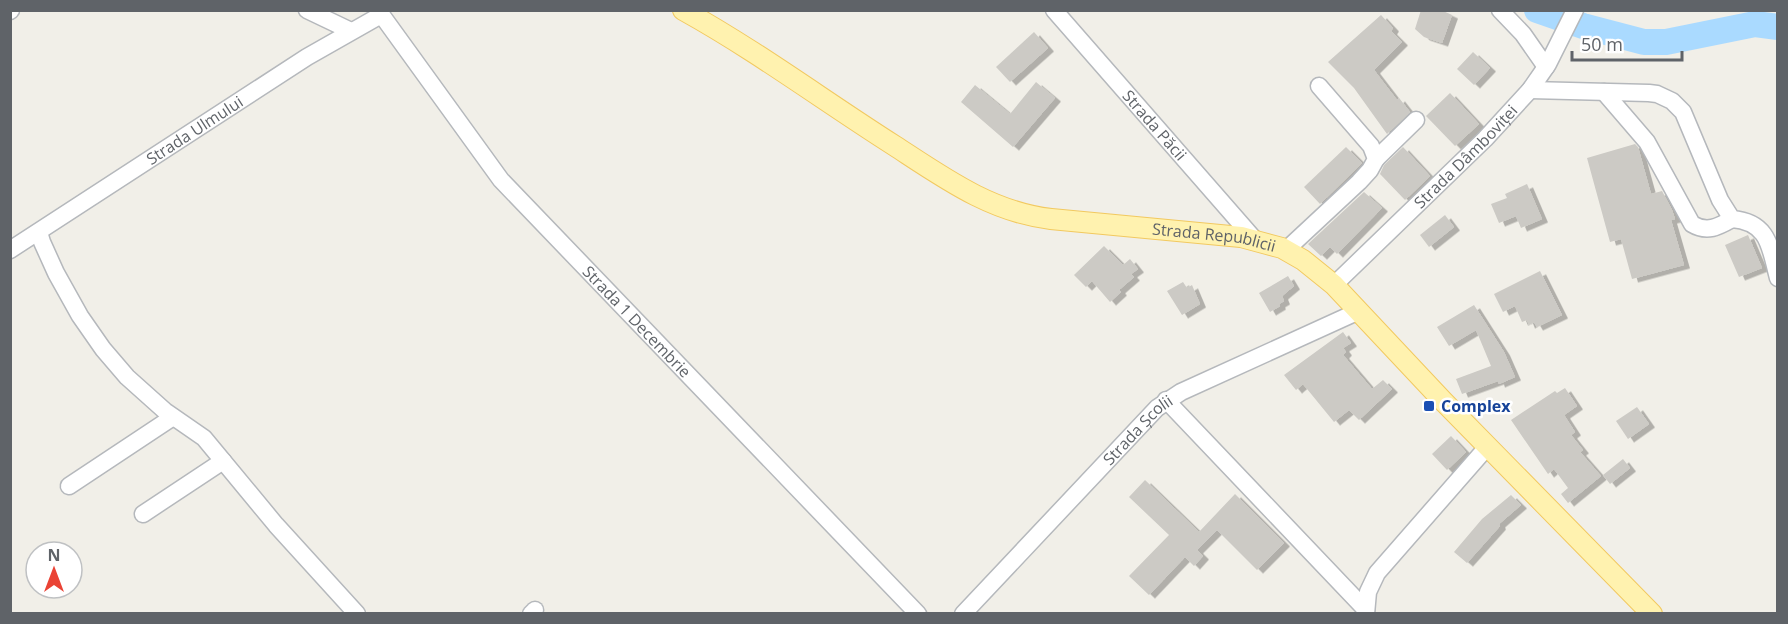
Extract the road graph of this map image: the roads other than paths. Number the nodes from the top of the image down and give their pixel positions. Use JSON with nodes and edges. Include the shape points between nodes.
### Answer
{"nodes":[{"id":1,"x":307,"y":10,"type":"edge"},
{"id":2,"x":683,"y":10,"type":"edge"},
{"id":3,"x":1054,"y":10,"type":"edge"},
{"id":4,"x":1500,"y":10,"type":"edge"},
{"id":5,"x":1575,"y":10,"type":"edge"},
{"id":6,"x":380,"y":13,"type":"edge"},
{"id":7,"x":351,"y":31,"type":"junction"},
{"id":8,"x":1547,"y":66,"type":"junction"},
{"id":9,"x":1319,"y":86,"type":"dead end"},
{"id":10,"x":1530,"y":90,"type":"junction"},
{"id":11,"x":1604,"y":92,"type":"junction"},
{"id":12,"x":1416,"y":120,"type":"dead end"},
{"id":13,"x":1376,"y":159,"type":"junction"},
{"id":14,"x":1732,"y":219,"type":"junction"},
{"id":15,"x":39,"y":232,"type":"junction"},
{"id":16,"x":1255,"y":240,"type":"junction"},
{"id":17,"x":10,"y":250,"type":"edge"},
{"id":18,"x":1286,"y":250,"type":"junction"},
{"id":19,"x":1778,"y":278,"type":"edge"},
{"id":20,"x":1334,"y":285,"type":"junction"},
{"id":21,"x":1359,"y":311,"type":"junction"},
{"id":22,"x":1166,"y":400,"type":"junction"},
{"id":23,"x":173,"y":417,"type":"junction"},
{"id":24,"x":1488,"y":447,"type":"junction"},
{"id":25,"x":223,"y":461,"type":"junction"},
{"id":26,"x":69,"y":486,"type":"dead end"},
{"id":27,"x":143,"y":514,"type":"dead end"},
{"id":28,"x":1366,"y":612,"type":"edge"},
{"id":29,"x":357,"y":614,"type":"edge"},
{"id":30,"x":918,"y":614,"type":"edge"},
{"id":31,"x":963,"y":614,"type":"edge"},
{"id":32,"x":1652,"y":614,"type":"edge"}],
"edges":[{"from":1,"to":7,"type":"street"},
{"from":2,"to":16,"type":"main road","name":"Strada Republicii","via":[[954,184],[1003,209],[1043,219]]},
{"from":3,"to":16,"type":"street","name":"Strada Păcii"},
{"from":4,"to":8,"type":"street"},
{"from":5,"to":8,"type":"street","name":"Strada Dâmboviței"},
{"from":6,"to":7,"type":"street","name":"Strada Ulmului"},
{"from":6,"to":30,"type":"street","name":"Strada 1 Decembrie","via":[[501,180]]},
{"from":7,"to":15,"type":"street","name":"Strada Ulmului"},
{"from":8,"to":10,"type":"street","name":"Strada Dâmboviței"},
{"from":9,"to":13,"type":"street","via":[[1371,146]]},
{"from":10,"to":11,"type":"street"},
{"from":10,"to":20,"type":"street","name":"Strada Dâmboviței","via":[[1485,140]]},
{"from":11,"to":14,"type":"street","via":[[1647,142],[1692,224],[1708,229]]},
{"from":11,"to":14,"type":"street","via":[[1657,94],[1678,106]]},
{"from":12,"to":13,"type":"street"},
{"from":13,"to":18,"type":"street","via":[[1359,182]]},
{"from":14,"to":19,"type":"street","via":[[1749,222],[1764,234]]},
{"from":15,"to":17,"type":"street","name":"Strada Ulmului"},
{"from":15,"to":23,"type":"street","via":[[56,273],[103,349],[127,377]]},
{"from":16,"to":18,"type":"main road","name":"Strada Republicii"},
{"from":18,"to":20,"type":"main road","name":"Strada Republicii"},
{"from":20,"to":21,"type":"main road","name":"Strada Republicii"},
{"from":21,"to":22,"type":"street","name":"Strada Școlii"},
{"from":21,"to":24,"type":"main road","name":"Strada Republicii"},
{"from":22,"to":28,"type":"street"},
{"from":22,"to":31,"type":"street","name":"Strada Școlii"},
{"from":23,"to":25,"type":"street","via":[[204,438]]},
{"from":23,"to":26,"type":"street"},
{"from":24,"to":28,"type":"street","via":[[1377,573],[1368,592]]},
{"from":24,"to":32,"type":"main road","name":"Strada Republicii"},
{"from":25,"to":27,"type":"street"},
{"from":25,"to":29,"type":"street"}]}
